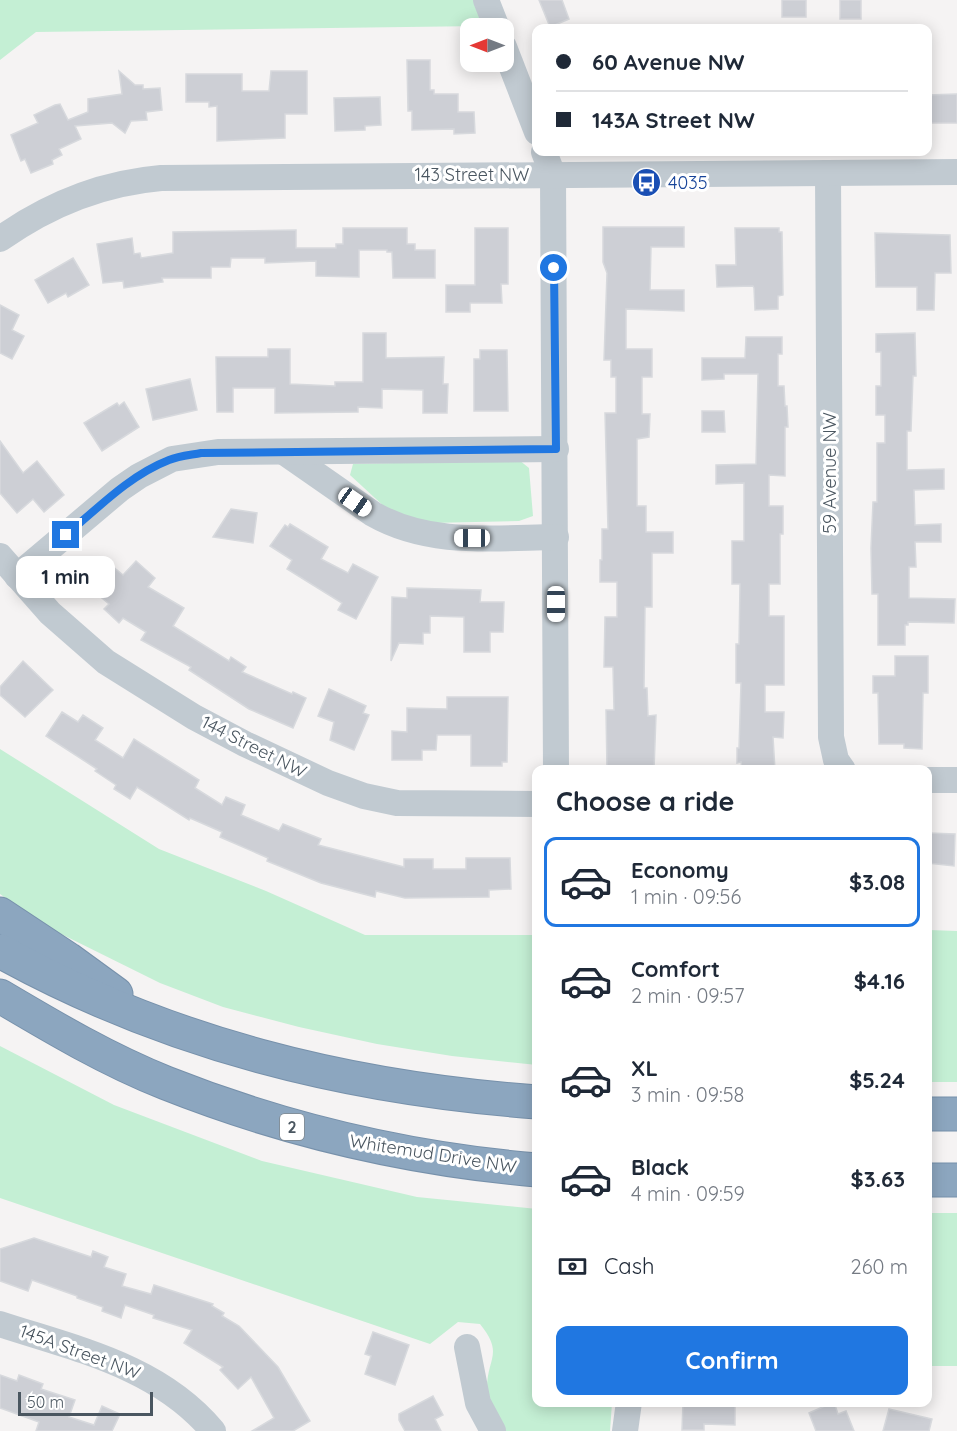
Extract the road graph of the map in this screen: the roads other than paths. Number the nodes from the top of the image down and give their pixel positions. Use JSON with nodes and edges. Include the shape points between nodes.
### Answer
{"nodes":[{"id":1,"x":486,"y":0,"type":"edge"},
{"id":2,"x":493,"y":18,"type":"edge"},
{"id":3,"x":514,"y":72,"type":"edge"},
{"id":4,"x":532,"y":119,"type":"edge"},
{"id":5,"x":549,"y":163,"type":"edge"},
{"id":6,"x":957,"y":172,"type":"edge"},
{"id":7,"x":828,"y":173,"type":"junction"},
{"id":8,"x":0,"y":239,"type":"edge"},
{"id":9,"x":556,"y":449,"type":"junction"},
{"id":10,"x":284,"y":452,"type":"junction"},
{"id":11,"x":556,"y":537,"type":"junction"},
{"id":12,"x":0,"y":556,"type":"edge"},
{"id":13,"x":17,"y":576,"type":"junction"},
{"id":14,"x":556,"y":765,"type":"edge"},
{"id":15,"x":840,"y":765,"type":"edge"},
{"id":16,"x":932,"y":780,"type":"edge"},
{"id":17,"x":957,"y":780,"type":"edge"},
{"id":18,"x":532,"y":804,"type":"edge"},
{"id":19,"x":0,"y":914,"type":"edge"},
{"id":20,"x":0,"y":951,"type":"edge"},
{"id":21,"x":0,"y":996,"type":"edge"},
{"id":22,"x":0,"y":1007,"type":"edge"},
{"id":23,"x":159,"y":1026,"type":"junction"},
{"id":24,"x":62,"y":1032,"type":"junction"},
{"id":25,"x":532,"y":1102,"type":"edge"},
{"id":26,"x":932,"y":1114,"type":"edge"},
{"id":27,"x":957,"y":1114,"type":"edge"},
{"id":28,"x":532,"y":1170,"type":"edge"},
{"id":29,"x":932,"y":1179,"type":"edge"},
{"id":30,"x":957,"y":1179,"type":"edge"},
{"id":31,"x":0,"y":1323,"type":"edge"},
{"id":32,"x":467,"y":1347,"type":"dead end"},
{"id":33,"x":628,"y":1407,"type":"edge"},
{"id":34,"x":213,"y":1431,"type":"edge"},
{"id":35,"x":493,"y":1431,"type":"edge"},
{"id":36,"x":625,"y":1431,"type":"edge"}],
"edges":[{"from":1,"to":2,"type":"street"},
{"from":3,"to":4,"type":"street"},
{"from":5,"to":7,"type":"street","name":"143 Street NW"},
{"from":5,"to":8,"type":"street","name":"143 Street NW","via":[[143,180],[74,198]]},
{"from":5,"to":9,"type":"street"},
{"from":6,"to":7,"type":"street","name":"143 Street NW"},
{"from":7,"to":15,"type":"street","name":"59 Avenue NW","via":[[831,737]]},
{"from":9,"to":10,"type":"street"},
{"from":9,"to":11,"type":"street"},
{"from":10,"to":11,"type":"street","via":[[372,514],[408,530],[452,538]]},
{"from":10,"to":13,"type":"street","via":[[201,453],[158,465],[120,489]]},
{"from":11,"to":14,"type":"street"},
{"from":12,"to":13,"type":"street","name":"144 Street NW"},
{"from":13,"to":18,"type":"street","name":"144 Street NW","via":[[57,620],[106,662],[203,722],[328,783],[397,803]]},
{"from":16,"to":17,"type":"street"},
{"from":19,"to":23,"type":"highway"},
{"from":20,"to":23,"type":"highway","via":[[75,991]]},
{"from":21,"to":24,"type":"highway","name":"Whitemud Drive NW","number":"2"},
{"from":22,"to":24,"type":"highway"},
{"from":23,"to":25,"type":"highway","via":[[268,1059],[370,1082]]},
{"from":24,"to":28,"type":"highway","name":"Whitemud Drive NW","number":"2","via":[[164,1082],[294,1127],[384,1150]]},
{"from":26,"to":27,"type":"highway"},
{"from":29,"to":30,"type":"highway"},
{"from":31,"to":34,"type":"street","name":"145A Street NW","via":[[130,1368],[171,1391]]},
{"from":32,"to":35,"type":"street","via":[[478,1403]]},
{"from":33,"to":36,"type":"street"}]}
